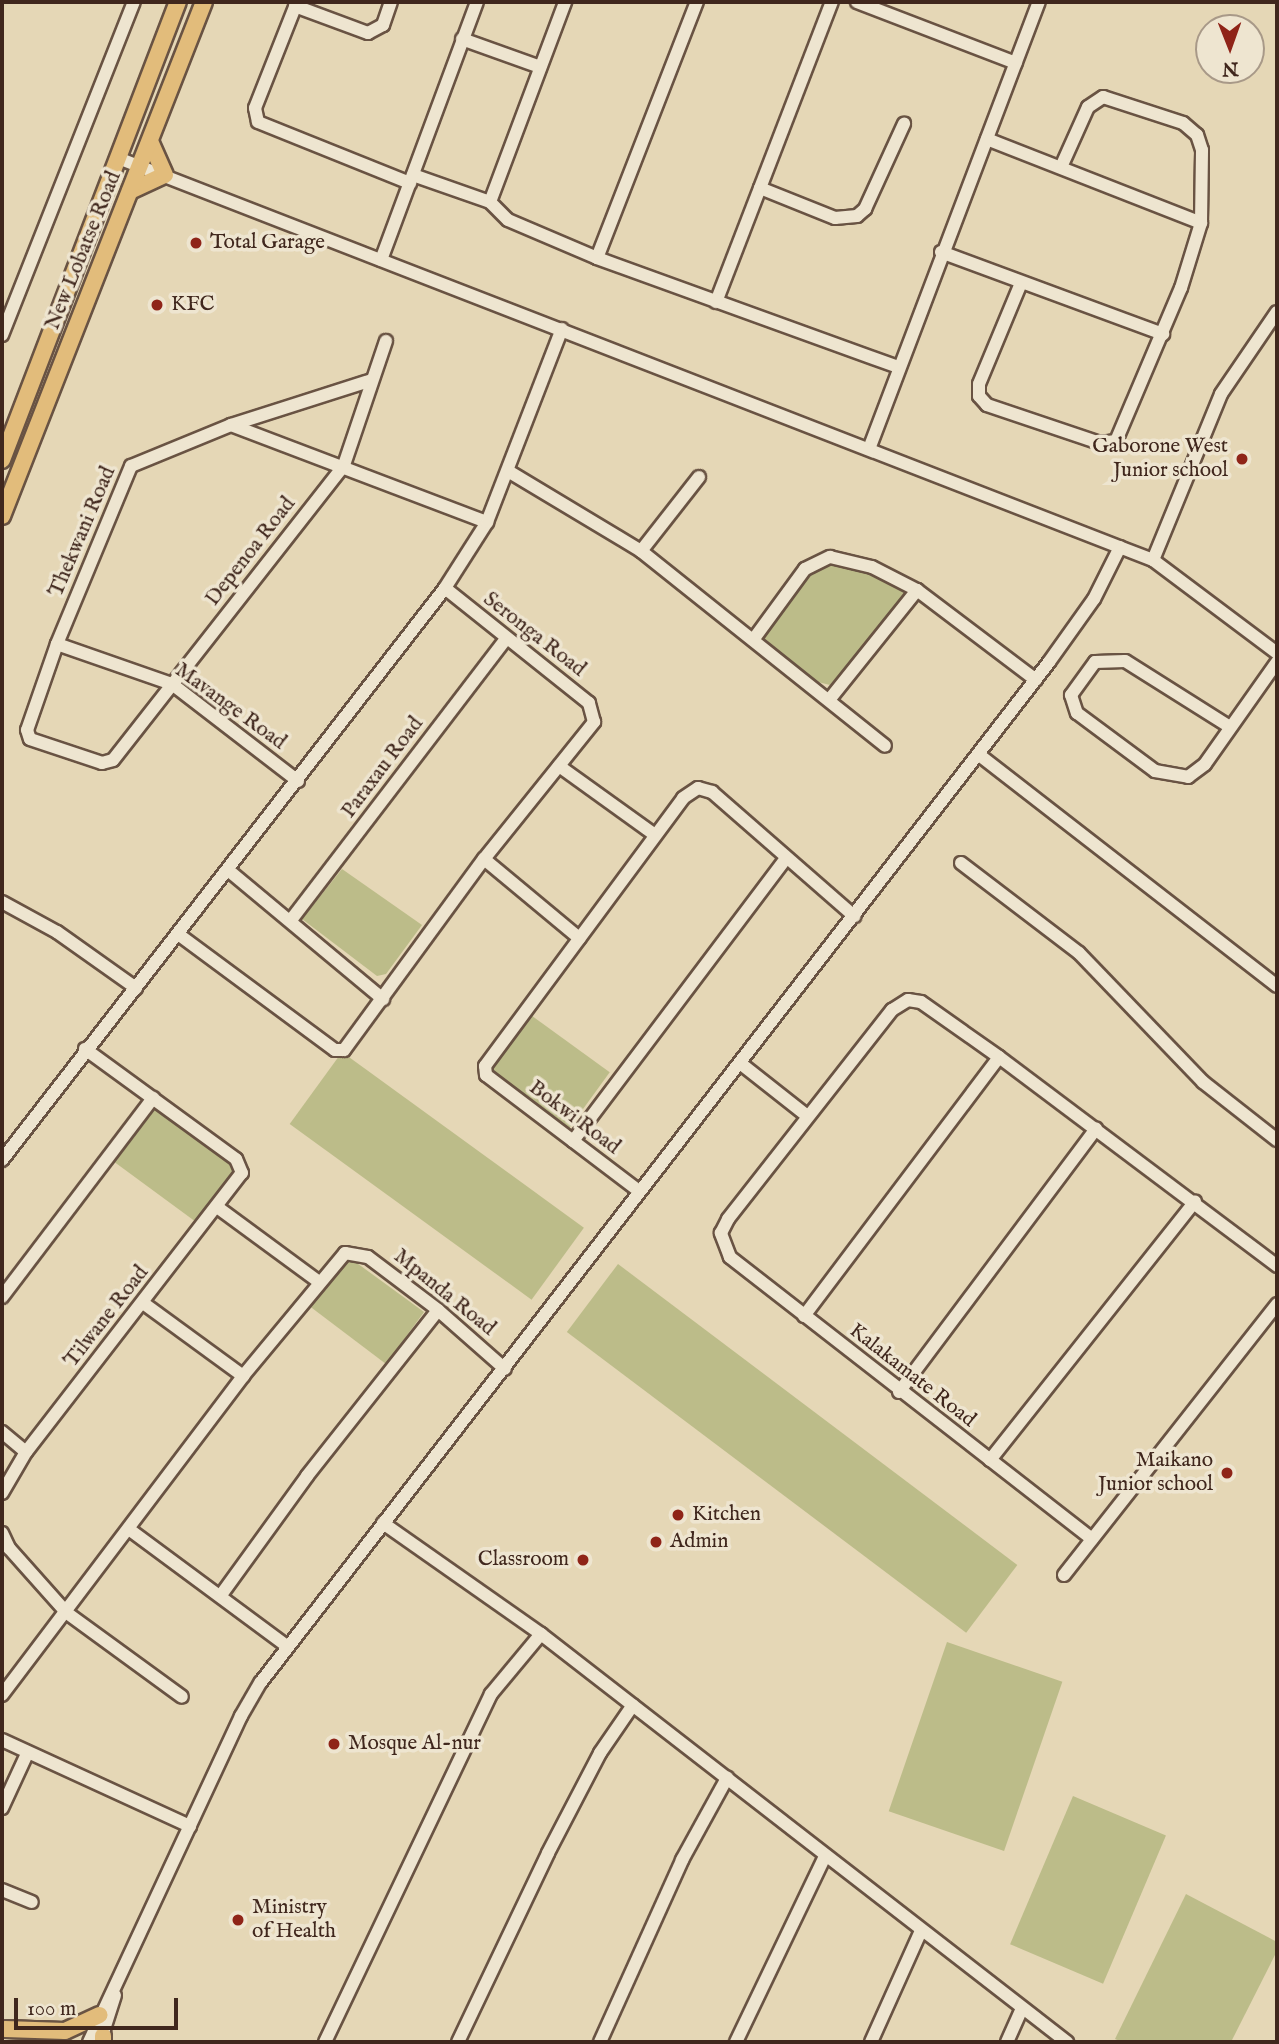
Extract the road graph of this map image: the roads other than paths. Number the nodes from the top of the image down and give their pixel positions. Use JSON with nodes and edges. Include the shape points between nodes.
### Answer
{"nodes":[{"id":1,"x":134,"y":2,"type":"edge"},
{"id":2,"x":178,"y":2,"type":"edge"},
{"id":3,"x":204,"y":2,"type":"edge"},
{"id":4,"x":391,"y":2,"type":"edge"},
{"id":5,"x":477,"y":2,"type":"edge"},
{"id":6,"x":565,"y":2,"type":"edge"},
{"id":7,"x":697,"y":2,"type":"edge"},
{"id":8,"x":832,"y":2,"type":"edge"},
{"id":9,"x":857,"y":2,"type":"edge"},
{"id":10,"x":1039,"y":2,"type":"edge"},
{"id":11,"x":296,"y":4,"type":"edge"},
{"id":12,"x":462,"y":39,"type":"junction"},
{"id":13,"x":1016,"y":63,"type":"junction"},
{"id":14,"x":540,"y":67,"type":"junction"},
{"id":15,"x":904,"y":124,"type":"dead end"},
{"id":16,"x":987,"y":139,"type":"junction"},
{"id":17,"x":149,"y":142,"type":"junction"},
{"id":18,"x":118,"y":158,"type":"junction"},
{"id":19,"x":140,"y":165,"type":"junction"},
{"id":20,"x":1061,"y":167,"type":"junction"},
{"id":21,"x":165,"y":175,"type":"junction"},
{"id":22,"x":411,"y":179,"type":"junction"},
{"id":23,"x":760,"y":188,"type":"junction"},
{"id":24,"x":130,"y":191,"type":"junction"},
{"id":25,"x":490,"y":202,"type":"junction"},
{"id":26,"x":1201,"y":223,"type":"junction"},
{"id":27,"x":941,"y":252,"type":"junction"},
{"id":28,"x":597,"y":258,"type":"junction"},
{"id":29,"x":381,"y":260,"type":"junction"},
{"id":30,"x":1021,"y":283,"type":"junction"},
{"id":31,"x":716,"y":302,"type":"junction"},
{"id":32,"x":59,"y":311,"type":"junction"},
{"id":33,"x":1277,"y":312,"type":"edge"},
{"id":34,"x":80,"y":318,"type":"junction"},
{"id":35,"x":562,"y":330,"type":"junction"},
{"id":36,"x":1163,"y":334,"type":"junction"},
{"id":37,"x":2,"y":335,"type":"edge"},
{"id":38,"x":386,"y":341,"type":"dead end"},
{"id":39,"x":898,"y":368,"type":"junction"},
{"id":40,"x":372,"y":380,"type":"junction"},
{"id":41,"x":231,"y":425,"type":"junction"},
{"id":42,"x":869,"y":449,"type":"junction"},
{"id":43,"x":2,"y":458,"type":"edge"},
{"id":44,"x":22,"y":465,"type":"junction"},
{"id":45,"x":344,"y":465,"type":"junction"},
{"id":46,"x":508,"y":471,"type":"junction"},
{"id":47,"x":699,"y":477,"type":"dead end"},
{"id":48,"x":2,"y":516,"type":"edge"},
{"id":49,"x":487,"y":522,"type":"junction"},
{"id":50,"x":1120,"y":547,"type":"junction"},
{"id":51,"x":641,"y":551,"type":"junction"},
{"id":52,"x":1153,"y":560,"type":"junction"},
{"id":53,"x":445,"y":588,"type":"junction"},
{"id":54,"x":917,"y":590,"type":"junction"},
{"id":55,"x":505,"y":640,"type":"junction"},
{"id":56,"x":753,"y":640,"type":"junction"},
{"id":57,"x":57,"y":644,"type":"junction"},
{"id":58,"x":1277,"y":653,"type":"edge"},
{"id":59,"x":1277,"y":662,"type":"edge"},
{"id":60,"x":1035,"y":680,"type":"junction"},
{"id":61,"x":172,"y":684,"type":"junction"},
{"id":62,"x":830,"y":700,"type":"junction"},
{"id":63,"x":1230,"y":727,"type":"junction"},
{"id":64,"x":885,"y":746,"type":"dead end"},
{"id":65,"x":978,"y":754,"type":"junction"},
{"id":66,"x":106,"y":763,"type":"joint"},
{"id":67,"x":559,"y":766,"type":"junction"},
{"id":68,"x":298,"y":781,"type":"junction"},
{"id":69,"x":655,"y":835,"type":"junction"},
{"id":70,"x":484,"y":859,"type":"junction"},
{"id":71,"x":785,"y":860,"type":"junction"},
{"id":72,"x":961,"y":863,"type":"dead end"},
{"id":73,"x":228,"y":870,"type":"junction"},
{"id":74,"x":2,"y":902,"type":"edge"},
{"id":75,"x":854,"y":916,"type":"junction"},
{"id":76,"x":291,"y":920,"type":"junction"},
{"id":77,"x":178,"y":934,"type":"junction"},
{"id":78,"x":579,"y":938,"type":"junction"},
{"id":79,"x":1277,"y":986,"type":"edge"},
{"id":80,"x":136,"y":988,"type":"junction"},
{"id":81,"x":383,"y":999,"type":"junction"},
{"id":82,"x":85,"y":1049,"type":"junction"},
{"id":83,"x":999,"y":1057,"type":"junction"},
{"id":84,"x":740,"y":1063,"type":"junction"},
{"id":85,"x":153,"y":1098,"type":"junction"},
{"id":86,"x":806,"y":1115,"type":"junction"},
{"id":87,"x":1096,"y":1129,"type":"junction"},
{"id":88,"x":1277,"y":1140,"type":"edge"},
{"id":89,"x":573,"y":1141,"type":"junction"},
{"id":90,"x":2,"y":1160,"type":"edge"},
{"id":91,"x":639,"y":1191,"type":"junction"},
{"id":92,"x":1195,"y":1201,"type":"junction"},
{"id":93,"x":217,"y":1207,"type":"junction"},
{"id":94,"x":1277,"y":1266,"type":"edge"},
{"id":95,"x":319,"y":1282,"type":"junction"},
{"id":96,"x":2,"y":1297,"type":"edge"},
{"id":97,"x":143,"y":1303,"type":"junction"},
{"id":98,"x":1277,"y":1304,"type":"edge"},
{"id":99,"x":438,"y":1310,"type":"junction"},
{"id":100,"x":804,"y":1316,"type":"junction"},
{"id":101,"x":505,"y":1369,"type":"junction"},
{"id":102,"x":243,"y":1376,"type":"junction"},
{"id":103,"x":899,"y":1392,"type":"junction"},
{"id":104,"x":2,"y":1432,"type":"edge"},
{"id":105,"x":26,"y":1452,"type":"junction"},
{"id":106,"x":990,"y":1460,"type":"junction"},
{"id":107,"x":2,"y":1493,"type":"edge"},
{"id":108,"x":383,"y":1523,"type":"junction"},
{"id":109,"x":130,"y":1530,"type":"junction"},
{"id":110,"x":2,"y":1533,"type":"edge"},
{"id":111,"x":1092,"y":1539,"type":"junction"},
{"id":112,"x":1064,"y":1575,"type":"dead end"},
{"id":113,"x":221,"y":1595,"type":"junction"},
{"id":114,"x":67,"y":1613,"type":"junction"},
{"id":115,"x":541,"y":1633,"type":"junction"},
{"id":116,"x":287,"y":1646,"type":"junction"},
{"id":117,"x":2,"y":1695,"type":"edge"},
{"id":118,"x":182,"y":1697,"type":"dead end"},
{"id":119,"x":633,"y":1705,"type":"junction"},
{"id":120,"x":2,"y":1740,"type":"edge"},
{"id":121,"x":27,"y":1754,"type":"junction"},
{"id":122,"x":727,"y":1778,"type":"junction"},
{"id":123,"x":2,"y":1808,"type":"edge"},
{"id":124,"x":190,"y":1826,"type":"junction"},
{"id":125,"x":825,"y":1856,"type":"junction"},
{"id":126,"x":2,"y":1891,"type":"edge"},
{"id":127,"x":33,"y":1902,"type":"dead end"},
{"id":128,"x":921,"y":1931,"type":"junction"},
{"id":129,"x":115,"y":1994,"type":"junction"},
{"id":130,"x":1023,"y":2008,"type":"junction"},
{"id":131,"x":100,"y":2015,"type":"junction"},
{"id":132,"x":3,"y":2028,"type":"edge"},
{"id":133,"x":99,"y":2041,"type":"edge"},
{"id":134,"x":39,"y":2042,"type":"edge"},
{"id":135,"x":325,"y":2042,"type":"edge"},
{"id":136,"x":458,"y":2042,"type":"edge"},
{"id":137,"x":600,"y":2042,"type":"edge"},
{"id":138,"x":736,"y":2042,"type":"edge"},
{"id":139,"x":872,"y":2042,"type":"edge"},
{"id":140,"x":1007,"y":2042,"type":"edge"},
{"id":141,"x":1067,"y":2042,"type":"edge"}],
"edges":[{"from":1,"to":37,"type":"street"},
{"from":2,"to":18,"type":"main road"},
{"from":3,"to":17,"type":"main road","name":"New Lobatse Road"},
{"from":4,"to":11,"type":"street","via":[[383,25],[374,33]]},
{"from":5,"to":12,"type":"street"},
{"from":6,"to":14,"type":"street"},
{"from":7,"to":28,"type":"street"},
{"from":8,"to":23,"type":"street"},
{"from":9,"to":13,"type":"street"},
{"from":10,"to":13,"type":"street"},
{"from":11,"to":22,"type":"street","via":[[255,108],[258,122]]},
{"from":12,"to":14,"type":"street"},
{"from":12,"to":22,"type":"street"},
{"from":13,"to":16,"type":"street"},
{"from":14,"to":25,"type":"street"},
{"from":15,"to":23,"type":"street","via":[[857,216],[835,218]]},
{"from":16,"to":20,"type":"street"},
{"from":16,"to":27,"type":"street"},
{"from":17,"to":19,"type":"main road","name":"New Lobatse Road"},
{"from":17,"to":21,"type":"main road"},
{"from":18,"to":19,"type":"street"},
{"from":18,"to":32,"type":"main road"},
{"from":19,"to":21,"type":"street"},
{"from":19,"to":24,"type":"main road","name":"New Lobatse Road"},
{"from":20,"to":26,"type":"street"},
{"from":20,"to":26,"type":"street","via":[[1088,107],[1103,97],[1183,124],[1196,135],[1202,150]]},
{"from":21,"to":24,"type":"main road"},
{"from":21,"to":29,"type":"street"},
{"from":22,"to":25,"type":"street"},
{"from":22,"to":29,"type":"street"},
{"from":23,"to":31,"type":"street"},
{"from":24,"to":34,"type":"main road","name":"New Lobatse Road"},
{"from":25,"to":28,"type":"street","via":[[508,220]]},
{"from":26,"to":36,"type":"street"},
{"from":27,"to":30,"type":"street"},
{"from":27,"to":39,"type":"street"},
{"from":28,"to":31,"type":"street"},
{"from":29,"to":35,"type":"street"},
{"from":30,"to":36,"type":"street"},
{"from":30,"to":36,"type":"street","via":[[979,384],[979,396],[987,405],[1112,443],[1120,438]]},
{"from":31,"to":39,"type":"street"},
{"from":32,"to":34,"type":"main road"},
{"from":32,"to":43,"type":"main road"},
{"from":33,"to":52,"type":"street","via":[[1221,394]]},
{"from":34,"to":44,"type":"main road","name":"New Lobatse Road"},
{"from":35,"to":42,"type":"street"},
{"from":35,"to":46,"type":"street"},
{"from":38,"to":40,"type":"street","name":"Depenoa Road"},
{"from":39,"to":42,"type":"street"},
{"from":40,"to":41,"type":"street","name":"Thekwani Road"},
{"from":40,"to":45,"type":"street","name":"Depenoa Road"},
{"from":41,"to":45,"type":"street"},
{"from":41,"to":57,"type":"street","name":"Thekwani Road","via":[[131,466]]},
{"from":42,"to":50,"type":"street"},
{"from":43,"to":44,"type":"street"},
{"from":44,"to":48,"type":"main road","name":"New Lobatse Road"},
{"from":45,"to":49,"type":"street"},
{"from":45,"to":61,"type":"street","name":"Depenoa Road"},
{"from":46,"to":49,"type":"street"},
{"from":46,"to":51,"type":"street"},
{"from":47,"to":51,"type":"street"},
{"from":49,"to":53,"type":"street"},
{"from":50,"to":52,"type":"street"},
{"from":50,"to":60,"type":"street","via":[[1094,599]]},
{"from":51,"to":56,"type":"street"},
{"from":52,"to":58,"type":"street"},
{"from":53,"to":55,"type":"street","name":"Seronga Road"},
{"from":53,"to":68,"type":"street"},
{"from":54,"to":56,"type":"street","via":[[872,568],[830,557],[817,559]]},
{"from":54,"to":60,"type":"street"},
{"from":54,"to":62,"type":"street"},
{"from":55,"to":67,"type":"street","name":"Seronga Road","via":[[589,703],[595,715]]},
{"from":55,"to":76,"type":"street","name":"Paraxau Road"},
{"from":56,"to":62,"type":"street"},
{"from":57,"to":61,"type":"street","name":"Mavange Road"},
{"from":57,"to":66,"type":"street","name":"Thekwani Road","via":[[26,733],[33,741]]},
{"from":59,"to":63,"type":"street"},
{"from":60,"to":65,"type":"street"},
{"from":61,"to":66,"type":"street","name":"Depenoa Road"},
{"from":61,"to":68,"type":"street","name":"Mavange Road"},
{"from":62,"to":64,"type":"street"},
{"from":63,"to":63,"type":"street","via":[[1197,772],[1178,778],[1164,776],[1077,713],[1071,695],[1095,662],[1125,661]]},
{"from":65,"to":75,"type":"street"},
{"from":65,"to":79,"type":"street"},
{"from":67,"to":69,"type":"street"},
{"from":67,"to":70,"type":"street"},
{"from":68,"to":73,"type":"street"},
{"from":69,"to":71,"type":"street","via":[[683,798],[705,788]]},
{"from":69,"to":78,"type":"street"},
{"from":70,"to":78,"type":"street"},
{"from":70,"to":81,"type":"street"},
{"from":71,"to":75,"type":"street"},
{"from":71,"to":89,"type":"street"},
{"from":72,"to":88,"type":"street","via":[[1079,953],[1203,1082]]},
{"from":73,"to":76,"type":"street"},
{"from":73,"to":77,"type":"street"},
{"from":74,"to":80,"type":"street","via":[[57,932]]},
{"from":75,"to":84,"type":"street"},
{"from":76,"to":81,"type":"street"},
{"from":77,"to":80,"type":"street"},
{"from":77,"to":81,"type":"street","via":[[337,1051],[344,1050]]},
{"from":78,"to":89,"type":"street","name":"Bokwi Road","via":[[489,1057],[486,1075]]},
{"from":80,"to":82,"type":"street"},
{"from":82,"to":85,"type":"street"},
{"from":82,"to":90,"type":"street"},
{"from":83,"to":86,"type":"street","via":[[921,1002],[908,1000],[892,1010]]},
{"from":83,"to":87,"type":"street"},
{"from":83,"to":100,"type":"street"},
{"from":84,"to":86,"type":"street"},
{"from":84,"to":91,"type":"street"},
{"from":85,"to":93,"type":"street","name":"Tilwane Road","via":[[240,1165],[239,1179]]},
{"from":85,"to":96,"type":"street"},
{"from":86,"to":100,"type":"street","name":"Kalakamate Road","via":[[721,1233],[730,1257]]},
{"from":87,"to":92,"type":"street"},
{"from":87,"to":103,"type":"street"},
{"from":89,"to":91,"type":"street","name":"Bokwi Road"},
{"from":91,"to":101,"type":"street"},
{"from":92,"to":94,"type":"street"},
{"from":92,"to":106,"type":"street"},
{"from":93,"to":95,"type":"street"},
{"from":93,"to":97,"type":"street","name":"Tilwane Road"},
{"from":95,"to":99,"type":"street","name":"Mpanda Road","via":[[344,1254],[355,1253],[368,1257]]},
{"from":95,"to":102,"type":"street"},
{"from":97,"to":102,"type":"street"},
{"from":97,"to":105,"type":"street","name":"Tilwane Road"},
{"from":98,"to":111,"type":"street"},
{"from":99,"to":101,"type":"street","name":"Mpanda Road"},
{"from":99,"to":113,"type":"street","via":[[307,1475]]},
{"from":100,"to":103,"type":"street","name":"Kalakamate Road"},
{"from":101,"to":108,"type":"street"},
{"from":102,"to":109,"type":"street"},
{"from":103,"to":106,"type":"street","name":"Kalakamate Road"},
{"from":104,"to":105,"type":"street"},
{"from":105,"to":107,"type":"street","name":"Tilwane Road"},
{"from":106,"to":111,"type":"street","name":"Kalakamate Road"},
{"from":108,"to":115,"type":"street"},
{"from":108,"to":116,"type":"street"},
{"from":109,"to":113,"type":"street"},
{"from":109,"to":114,"type":"street"},
{"from":110,"to":114,"type":"street","via":[[9,1548]]},
{"from":111,"to":112,"type":"street"},
{"from":113,"to":116,"type":"street"},
{"from":114,"to":117,"type":"street"},
{"from":114,"to":118,"type":"street"},
{"from":115,"to":119,"type":"street"},
{"from":115,"to":135,"type":"street","via":[[491,1694]]},
{"from":116,"to":124,"type":"street","via":[[241,1716]]},
{"from":119,"to":122,"type":"street"},
{"from":119,"to":136,"type":"street","via":[[600,1753]]},
{"from":120,"to":121,"type":"street"},
{"from":121,"to":123,"type":"street"},
{"from":121,"to":124,"type":"street"},
{"from":122,"to":125,"type":"street"},
{"from":122,"to":137,"type":"street","via":[[682,1860]]},
{"from":124,"to":129,"type":"street"},
{"from":125,"to":128,"type":"street"},
{"from":125,"to":138,"type":"street"},
{"from":126,"to":127,"type":"street"},
{"from":128,"to":130,"type":"street"},
{"from":128,"to":139,"type":"street"},
{"from":129,"to":131,"type":"street"},
{"from":129,"to":133,"type":"street"},
{"from":130,"to":140,"type":"street"},
{"from":130,"to":141,"type":"street"},
{"from":131,"to":132,"type":"main road","via":[[65,2031]]},
{"from":131,"to":133,"type":"street"},
{"from":132,"to":134,"type":"main road"}]}
